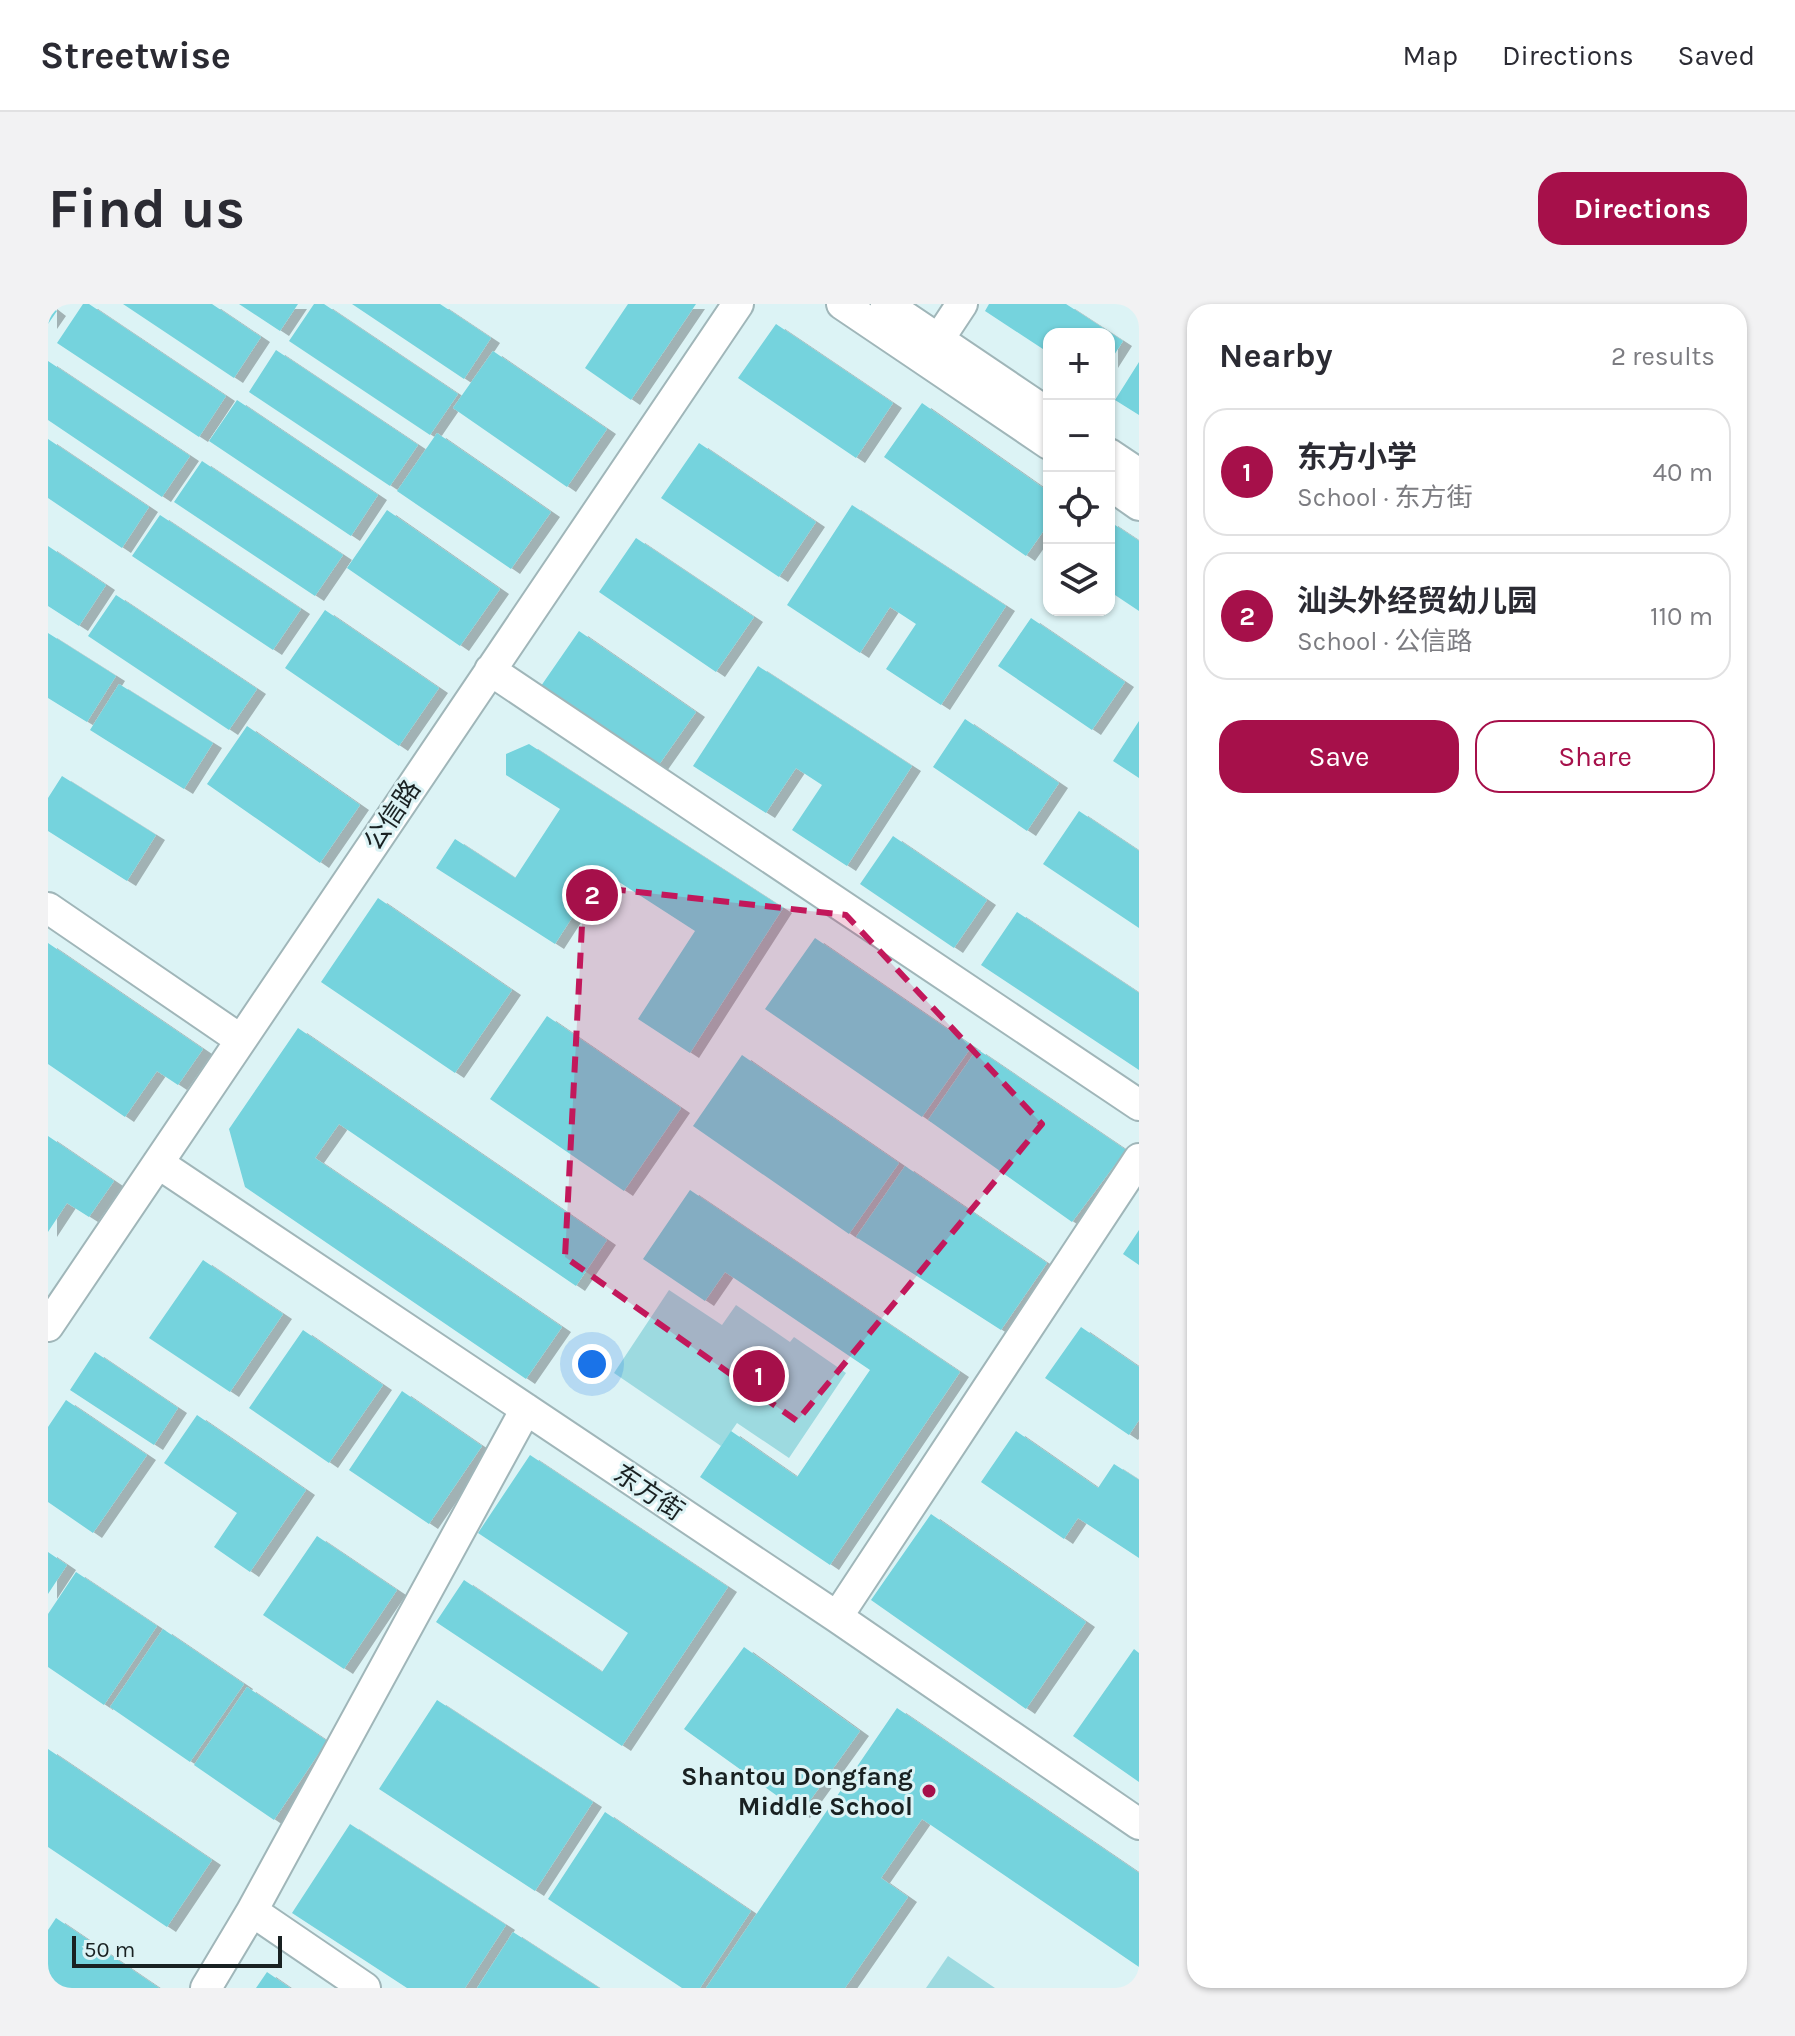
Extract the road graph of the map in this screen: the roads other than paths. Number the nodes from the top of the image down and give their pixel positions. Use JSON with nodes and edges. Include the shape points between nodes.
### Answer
{"nodes":[{"id":1,"x":738,"y":304,"type":"edge"},
{"id":2,"x":842,"y":304,"type":"edge"},
{"id":3,"x":886,"y":304,"type":"edge"},
{"id":4,"x":962,"y":304,"type":"edge"},
{"id":5,"x":932,"y":350,"type":"junction"},
{"id":6,"x":1043,"y":411,"type":"edge"},
{"id":7,"x":1043,"y":439,"type":"edge"},
{"id":8,"x":1115,"y":446,"type":"edge"},
{"id":9,"x":1139,"y":448,"type":"edge"},
{"id":10,"x":1115,"y":458,"type":"edge"},
{"id":11,"x":1139,"y":474,"type":"edge"},
{"id":12,"x":1115,"y":488,"type":"edge"},
{"id":13,"x":1139,"y":505,"type":"edge"},
{"id":14,"x":490,"y":670,"type":"junction"},
{"id":15,"x":48,"y":908,"type":"edge"},
{"id":16,"x":241,"y":1040,"type":"junction"},
{"id":17,"x":1139,"y":1105,"type":"edge"},
{"id":18,"x":1139,"y":1159,"type":"edge"},
{"id":19,"x":158,"y":1163,"type":"junction"},
{"id":20,"x":48,"y":1326,"type":"edge"},
{"id":21,"x":526,"y":1409,"type":"junction"},
{"id":22,"x":837,"y":1617,"type":"junction"},
{"id":23,"x":1139,"y":1824,"type":"edge"},
{"id":24,"x":252,"y":1911,"type":"junction"},
{"id":25,"x":206,"y":1988,"type":"edge"},
{"id":26,"x":365,"y":1988,"type":"edge"}],
"edges":[{"from":1,"to":14,"type":"street","name":"公信路"},
{"from":2,"to":5,"type":"street"},
{"from":3,"to":5,"type":"street"},
{"from":4,"to":5,"type":"street"},
{"from":5,"to":6,"type":"street"},
{"from":5,"to":7,"type":"street"},
{"from":8,"to":9,"type":"street"},
{"from":10,"to":11,"type":"street"},
{"from":12,"to":13,"type":"street"},
{"from":14,"to":16,"type":"street","name":"公信路"},
{"from":14,"to":17,"type":"street"},
{"from":15,"to":16,"type":"street"},
{"from":16,"to":19,"type":"street","name":"公信路"},
{"from":18,"to":22,"type":"street"},
{"from":19,"to":20,"type":"street","name":"公信路"},
{"from":19,"to":21,"type":"street","name":"东方街"},
{"from":21,"to":22,"type":"street","name":"东方街"},
{"from":21,"to":24,"type":"street"},
{"from":22,"to":23,"type":"street","name":"东方街"},
{"from":24,"to":25,"type":"street"},
{"from":24,"to":26,"type":"street"}]}
